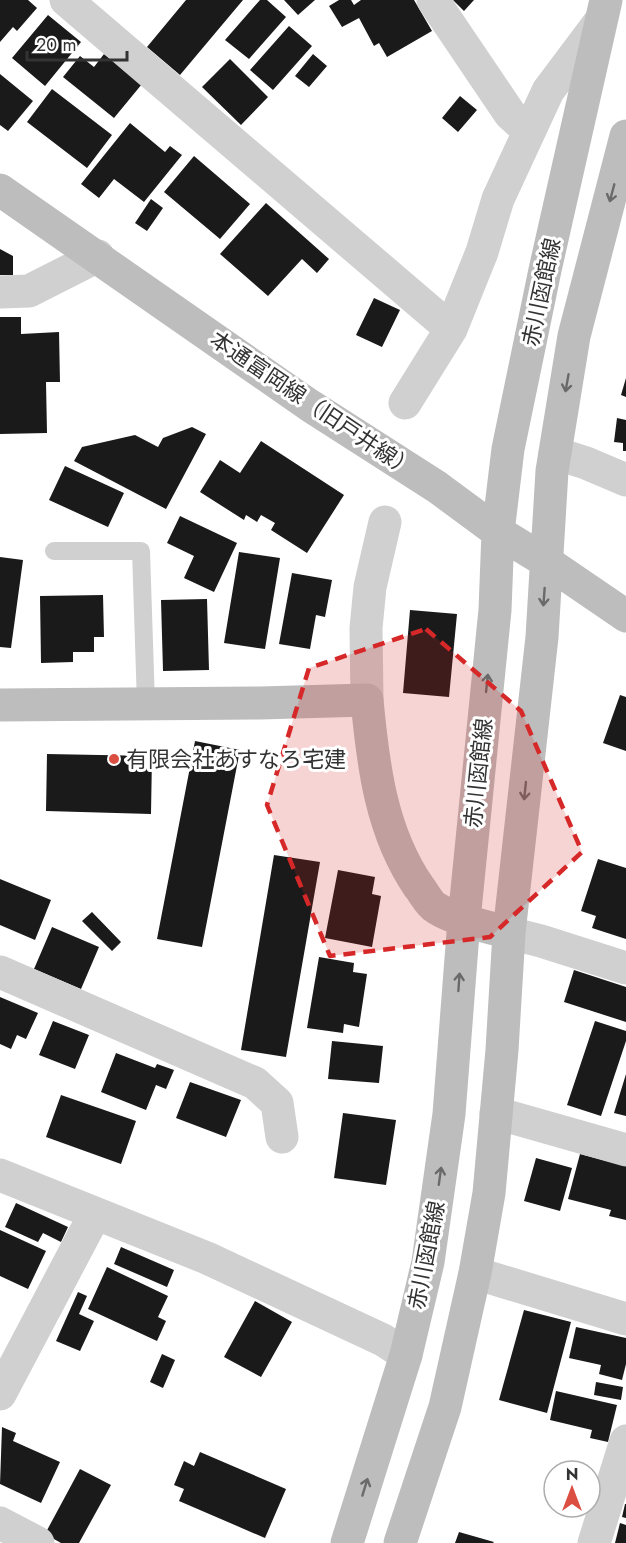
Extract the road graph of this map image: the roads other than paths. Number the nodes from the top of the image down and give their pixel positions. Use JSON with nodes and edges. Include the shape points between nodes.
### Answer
{"nodes":[{"id":1,"x":66,"y":0,"type":"edge"},
{"id":2,"x":433,"y":0,"type":"edge"},
{"id":3,"x":603,"y":11,"type":"edge"},
{"id":4,"x":529,"y":131,"type":"junction"},
{"id":5,"x":624,"y":152,"type":"edge"},
{"id":6,"x":0,"y":190,"type":"edge"},
{"id":7,"x":98,"y":256,"type":"junction"},
{"id":8,"x":0,"y":292,"type":"edge"},
{"id":9,"x":451,"y":329,"type":"junction"},
{"id":10,"x":405,"y":403,"type":"dead end"},
{"id":11,"x":555,"y":453,"type":"junction"},
{"id":12,"x":626,"y":480,"type":"edge"},
{"id":13,"x":385,"y":522,"type":"dead end"},
{"id":14,"x":498,"y":532,"type":"junction"},
{"id":15,"x":54,"y":551,"type":"dead end"},
{"id":16,"x":547,"y":562,"type":"junction"},
{"id":17,"x":626,"y":616,"type":"edge"},
{"id":18,"x":367,"y":700,"type":"junction"},
{"id":19,"x":146,"y":704,"type":"junction"},
{"id":20,"x":0,"y":705,"type":"edge"},
{"id":21,"x":464,"y":920,"type":"junction"},
{"id":22,"x":509,"y":933,"type":"junction"},
{"id":23,"x":626,"y":968,"type":"edge"},
{"id":24,"x":0,"y":972,"type":"edge"},
{"id":25,"x":496,"y":1113,"type":"junction"},
{"id":26,"x":282,"y":1137,"type":"dead end"},
{"id":27,"x":626,"y":1150,"type":"edge"},
{"id":28,"x":0,"y":1174,"type":"edge"},
{"id":29,"x":94,"y":1214,"type":"junction"},
{"id":30,"x":475,"y":1273,"type":"junction"},
{"id":31,"x":626,"y":1319,"type":"edge"},
{"id":32,"x":406,"y":1355,"type":"junction"},
{"id":33,"x":0,"y":1394,"type":"edge"},
{"id":34,"x":626,"y":1441,"type":"edge"},
{"id":35,"x":0,"y":1523,"type":"edge"},
{"id":36,"x":38,"y":1543,"type":"edge"},
{"id":37,"x":347,"y":1543,"type":"edge"},
{"id":38,"x":399,"y":1543,"type":"edge"},
{"id":39,"x":594,"y":1543,"type":"edge"}],
"edges":[{"from":1,"to":9,"type":"street"},
{"from":2,"to":4,"type":"street","via":[[510,114]]},
{"from":3,"to":4,"type":"street","via":[[548,91]]},
{"from":3,"to":14,"type":"main road","name":"赤川函館線","via":[[508,449]]},
{"from":4,"to":9,"type":"street","via":[[498,199]]},
{"from":5,"to":11,"type":"main road","name":"赤川函館線","one_way":true,"via":[[574,336]]},
{"from":6,"to":7,"type":"main road","name":"本通富岡線（旧戸井線）"},
{"from":7,"to":8,"type":"street","via":[[29,291]]},
{"from":7,"to":14,"type":"main road","name":"本通富岡線（旧戸井線）"},
{"from":9,"to":10,"type":"street"},
{"from":11,"to":12,"type":"street"},
{"from":11,"to":16,"type":"main road","name":"赤川函館線"},
{"from":13,"to":18,"type":"street","via":[[370,587]]},
{"from":14,"to":16,"type":"main road","name":"本通富岡線（旧戸井線）"},
{"from":21,"to":14,"type":"main road","name":"赤川函館線","one_way":true,"via":[[495,610]]},
{"from":15,"to":19,"type":"lane","via":[[141,551]]},
{"from":16,"to":17,"type":"main road","name":"本通富岡線（旧戸井線）"},
{"from":16,"to":22,"type":"main road","name":"赤川函館線","one_way":true},
{"from":18,"to":19,"type":"main road"},
{"from":18,"to":21,"type":"main road","via":[[373,761],[386,819],[399,850],[412,877],[434,907]]},
{"from":19,"to":20,"type":"main road"},
{"from":21,"to":22,"type":"main road"},
{"from":32,"to":21,"type":"main road","name":"赤川函館線","one_way":true,"via":[[428,1262],[449,1114]]},
{"from":22,"to":23,"type":"street"},
{"from":22,"to":25,"type":"main road","name":"赤川函館線"},
{"from":24,"to":26,"type":"street","via":[[255,1083],[277,1103]]},
{"from":25,"to":27,"type":"street"},
{"from":25,"to":30,"type":"main road","name":"赤川函館線","via":[[489,1192]]},
{"from":28,"to":29,"type":"street"},
{"from":29,"to":32,"type":"street","via":[[207,1258],[383,1340]]},
{"from":29,"to":33,"type":"street"},
{"from":30,"to":31,"type":"street"},
{"from":30,"to":38,"type":"main road","name":"赤川函館線","via":[[444,1407]]},
{"from":37,"to":32,"type":"main road","name":"赤川函館線","one_way":true},
{"from":34,"to":39,"type":"street"},
{"from":35,"to":36,"type":"street"}]}
